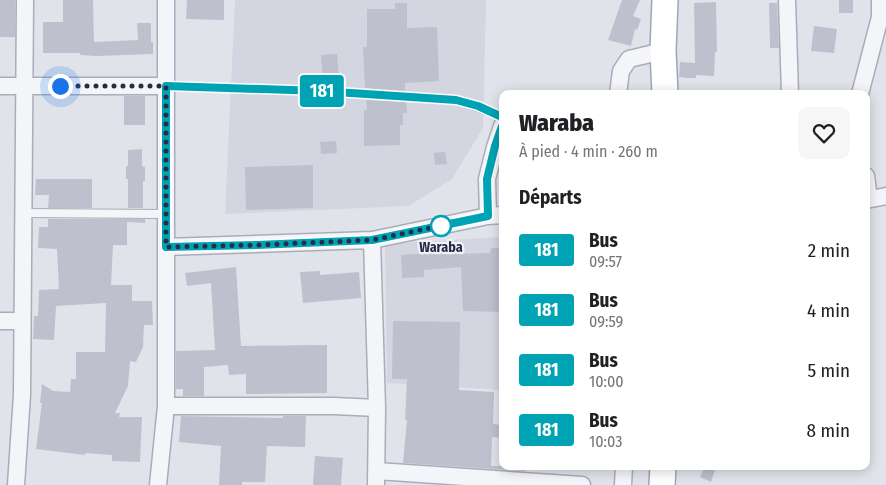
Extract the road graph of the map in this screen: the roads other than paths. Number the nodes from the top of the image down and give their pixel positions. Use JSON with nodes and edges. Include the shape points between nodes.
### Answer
{"nodes":[{"id":1,"x":24,"y":0,"type":"edge"},
{"id":2,"x":166,"y":0,"type":"edge"},
{"id":3,"x":665,"y":0,"type":"edge"},
{"id":4,"x":787,"y":0,"type":"edge"},
{"id":5,"x":880,"y":0,"type":"edge"},
{"id":6,"x":663,"y":51,"type":"junction"},
{"id":7,"x":0,"y":86,"type":"edge"},
{"id":8,"x":24,"y":86,"type":"junction"},
{"id":9,"x":166,"y":86,"type":"junction"},
{"id":10,"x":619,"y":90,"type":"edge"},
{"id":11,"x":665,"y":90,"type":"edge"},
{"id":12,"x":790,"y":90,"type":"edge"},
{"id":13,"x":861,"y":90,"type":"edge"},
{"id":14,"x":499,"y":116,"type":"edge"},
{"id":15,"x":499,"y":135,"type":"edge"},
{"id":16,"x":886,"y":196,"type":"edge"},
{"id":17,"x":870,"y":199,"type":"edge"},
{"id":18,"x":23,"y":213,"type":"junction"},
{"id":19,"x":167,"y":214,"type":"junction"},
{"id":20,"x":495,"y":216,"type":"edge"},
{"id":21,"x":372,"y":240,"type":"junction"},
{"id":22,"x":166,"y":247,"type":"junction"},
{"id":23,"x":0,"y":321,"type":"edge"},
{"id":24,"x":22,"y":321,"type":"junction"},
{"id":25,"x":166,"y":406,"type":"junction"},
{"id":26,"x":377,"y":408,"type":"junction"},
{"id":27,"x":624,"y":470,"type":"edge"},
{"id":28,"x":663,"y":470,"type":"edge"},
{"id":29,"x":377,"y":478,"type":"edge"},
{"id":30,"x":16,"y":485,"type":"edge"},
{"id":31,"x":158,"y":485,"type":"edge"},
{"id":32,"x":582,"y":485,"type":"edge"},
{"id":33,"x":623,"y":485,"type":"edge"},
{"id":34,"x":662,"y":485,"type":"edge"}],
"edges":[{"from":1,"to":8,"type":"street"},
{"from":2,"to":9,"type":"street"},
{"from":3,"to":6,"type":"main road"},
{"from":4,"to":12,"type":"street"},
{"from":5,"to":13,"type":"street","via":[[880,17]]},
{"from":6,"to":10,"type":"street","via":[[629,59],[622,71]]},
{"from":6,"to":11,"type":"main road"},
{"from":7,"to":8,"type":"street"},
{"from":8,"to":9,"type":"street"},
{"from":8,"to":18,"type":"street"},
{"from":9,"to":14,"type":"lane","via":[[456,100]]},
{"from":9,"to":19,"type":"street"},
{"from":15,"to":20,"type":"street","via":[[487,179]]},
{"from":16,"to":17,"type":"street"},
{"from":18,"to":19,"type":"lane"},
{"from":18,"to":24,"type":"street"},
{"from":19,"to":22,"type":"street"},
{"from":20,"to":21,"type":"street"},
{"from":21,"to":22,"type":"street"},
{"from":21,"to":26,"type":"street"},
{"from":22,"to":25,"type":"street"},
{"from":23,"to":24,"type":"street"},
{"from":24,"to":30,"type":"street","via":[[22,395]]},
{"from":25,"to":26,"type":"street"},
{"from":25,"to":31,"type":"street"},
{"from":26,"to":29,"type":"street"},
{"from":27,"to":33,"type":"street"},
{"from":28,"to":34,"type":"main road"},
{"from":29,"to":32,"type":"street"}]}
